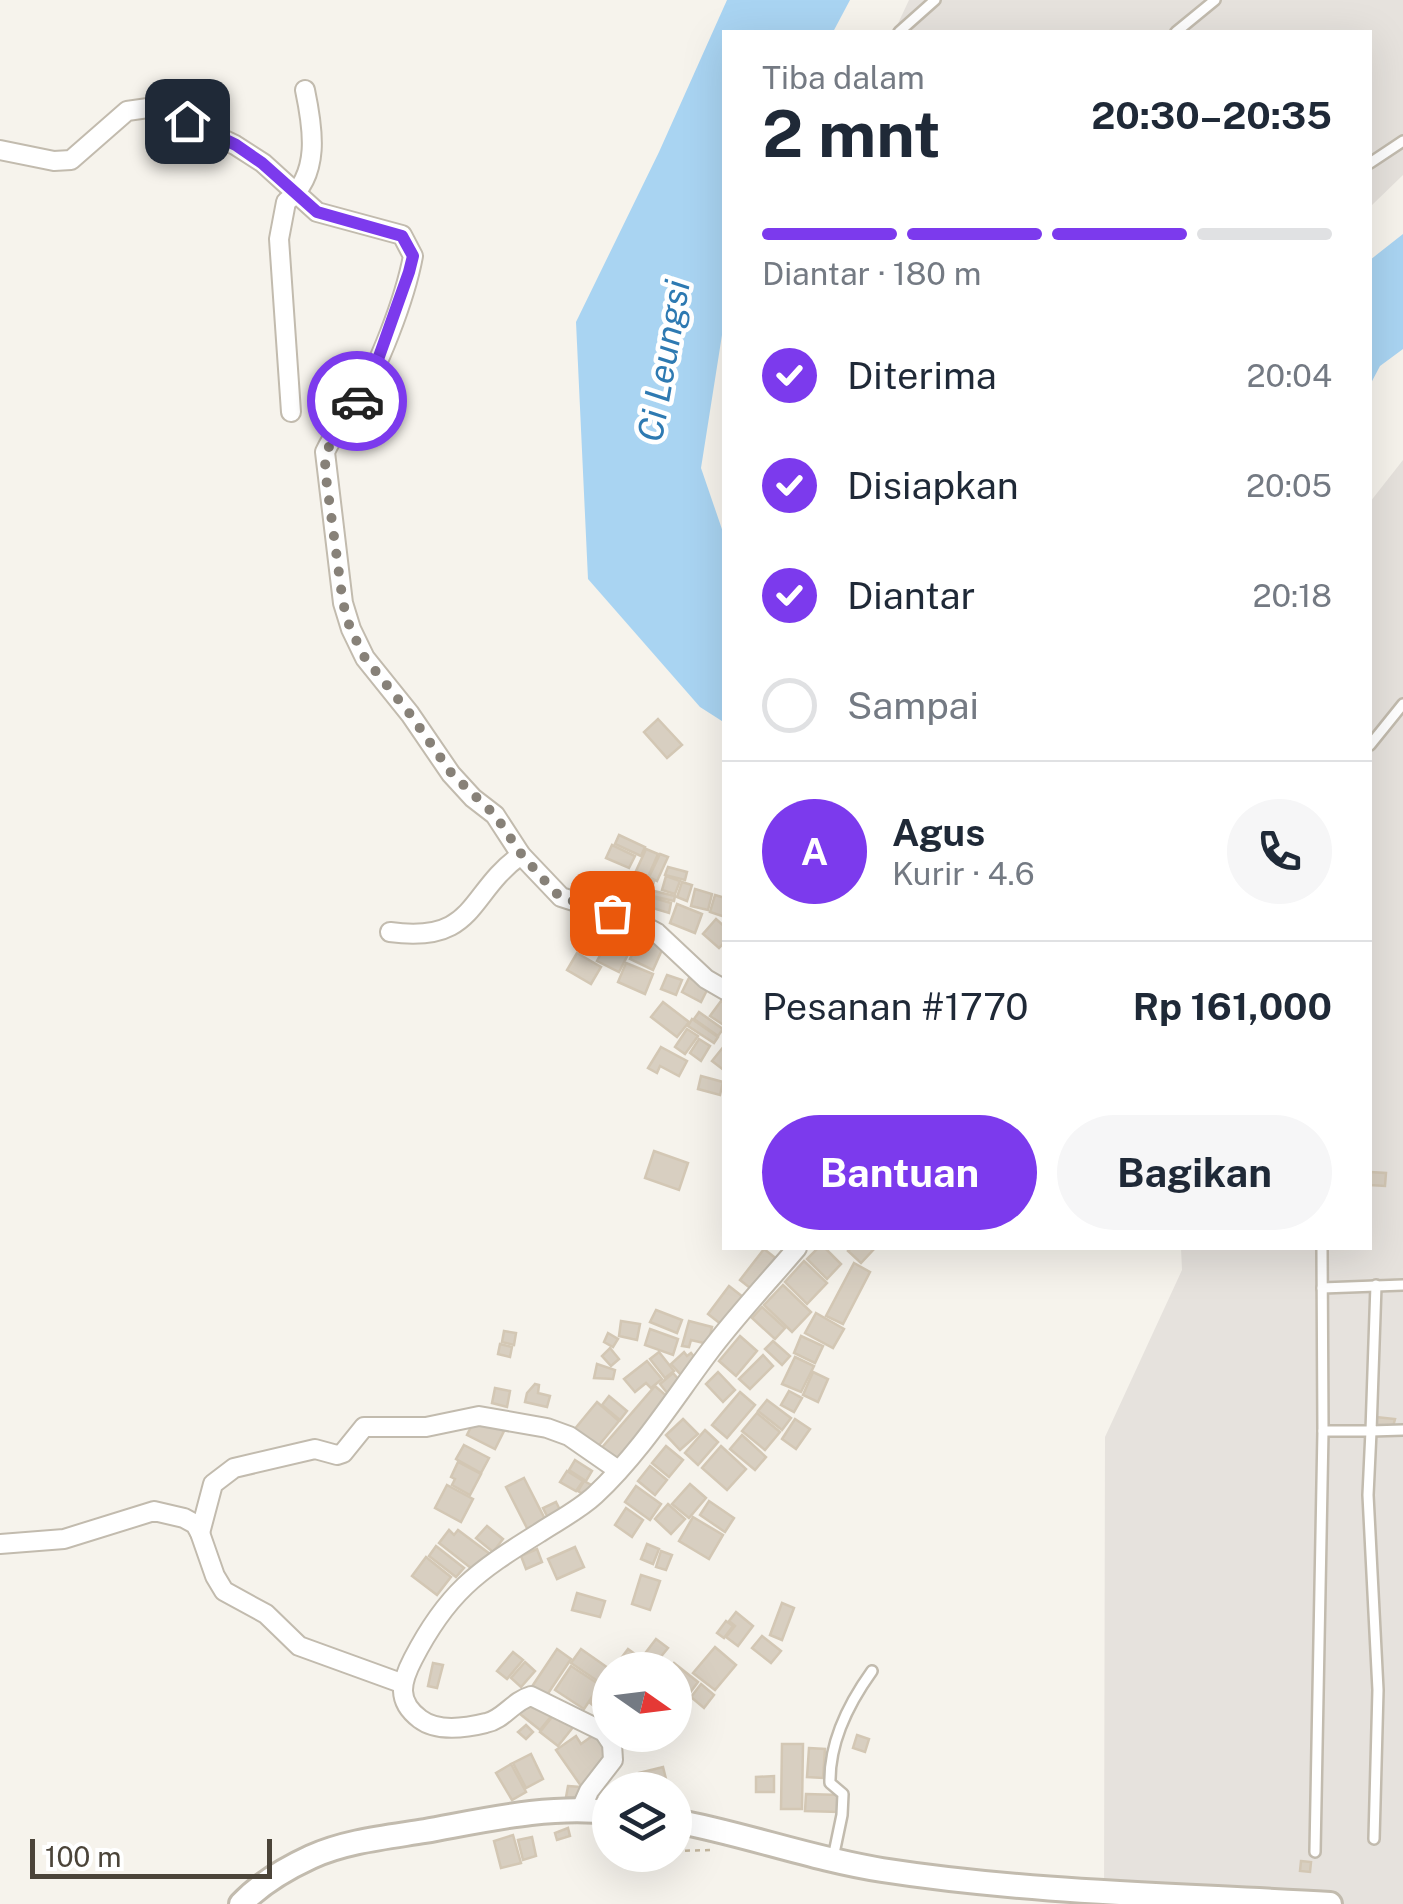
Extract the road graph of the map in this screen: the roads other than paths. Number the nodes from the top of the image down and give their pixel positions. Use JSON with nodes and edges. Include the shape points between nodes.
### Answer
{"nodes":[{"id":1,"x":935,"y":0,"type":"edge"},
{"id":2,"x":1215,"y":0,"type":"edge"},
{"id":3,"x":901,"y":30,"type":"edge"},
{"id":4,"x":1178,"y":30,"type":"edge"},
{"id":5,"x":305,"y":90,"type":"dead end"},
{"id":6,"x":1403,"y":142,"type":"edge"},
{"id":7,"x":0,"y":150,"type":"edge"},
{"id":8,"x":1372,"y":162,"type":"edge"},
{"id":9,"x":297,"y":193,"type":"junction"},
{"id":10,"x":292,"y":412,"type":"dead end"},
{"id":11,"x":1403,"y":704,"type":"edge"},
{"id":12,"x":1372,"y":742,"type":"edge"},
{"id":13,"x":522,"y":855,"type":"junction"},
{"id":14,"x":390,"y":932,"type":"dead end"},
{"id":15,"x":722,"y":988,"type":"edge"},
{"id":16,"x":795,"y":1250,"type":"edge"},
{"id":17,"x":1322,"y":1250,"type":"edge"},
{"id":18,"x":1376,"y":1285,"type":"junction"},
{"id":19,"x":1403,"y":1285,"type":"edge"},
{"id":20,"x":1322,"y":1288,"type":"junction"},
{"id":21,"x":1371,"y":1430,"type":"junction"},
{"id":22,"x":1403,"y":1430,"type":"edge"},
{"id":23,"x":1324,"y":1431,"type":"junction"},
{"id":24,"x":618,"y":1470,"type":"junction"},
{"id":25,"x":200,"y":1533,"type":"junction"},
{"id":26,"x":0,"y":1544,"type":"edge"},
{"id":27,"x":872,"y":1671,"type":"dead end"},
{"id":28,"x":401,"y":1683,"type":"junction"},
{"id":29,"x":581,"y":1808,"type":"junction"},
{"id":30,"x":592,"y":1810,"type":"edge"},
{"id":31,"x":692,"y":1824,"type":"edge"},
{"id":32,"x":1374,"y":1838,"type":"dead end"},
{"id":33,"x":1315,"y":1852,"type":"dead end"},
{"id":34,"x":832,"y":1858,"type":"junction"},
{"id":35,"x":241,"y":1904,"type":"edge"},
{"id":36,"x":1330,"y":1904,"type":"edge"}],
"edges":[{"from":1,"to":3,"type":"lane"},
{"from":2,"to":4,"type":"lane"},
{"from":5,"to":9,"type":"street","via":[[313,147]]},
{"from":6,"to":8,"type":"lane"},
{"from":7,"to":9,"type":"street","via":[[71,160],[127,111],[155,107],[236,145]]},
{"from":9,"to":10,"type":"street","via":[[286,202],[278,239]]},
{"from":9,"to":13,"type":"street","via":[[317,212],[402,236],[411,249],[376,365],[325,452],[343,603],[365,658]]},
{"from":11,"to":12,"type":"lane"},
{"from":13,"to":14,"type":"street","via":[[458,921],[426,934]]},
{"from":13,"to":15,"type":"street","via":[[560,897],[645,926]]},
{"from":16,"to":24,"type":"street"},
{"from":17,"to":20,"type":"lane"},
{"from":18,"to":19,"type":"lane"},
{"from":18,"to":20,"type":"lane"},
{"from":18,"to":21,"type":"lane"},
{"from":20,"to":23,"type":"lane"},
{"from":21,"to":22,"type":"lane"},
{"from":21,"to":23,"type":"lane"},
{"from":21,"to":32,"type":"lane","via":[[1378,1690]]},
{"from":23,"to":33,"type":"lane"},
{"from":24,"to":25,"type":"street","via":[[569,1436],[479,1416],[426,1427],[364,1427],[344,1453],[315,1449],[234,1468],[213,1484]]},
{"from":24,"to":28,"type":"street","via":[[580,1507],[461,1588],[431,1624]]},
{"from":25,"to":26,"type":"street","via":[[195,1524],[154,1511],[64,1539]]},
{"from":25,"to":28,"type":"street","via":[[224,1591],[266,1614],[300,1646]]},
{"from":27,"to":34,"type":"lane","via":[[846,1712],[831,1762],[830,1783],[844,1804]]},
{"from":28,"to":29,"type":"street","via":[[412,1713],[444,1728],[493,1722],[530,1696],[604,1732],[613,1760]]},
{"from":29,"to":30,"type":"street"},
{"from":29,"to":35,"type":"street","via":[[330,1850],[260,1884]]},
{"from":31,"to":34,"type":"street"},
{"from":34,"to":36,"type":"street","via":[[1026,1886]]}]}
